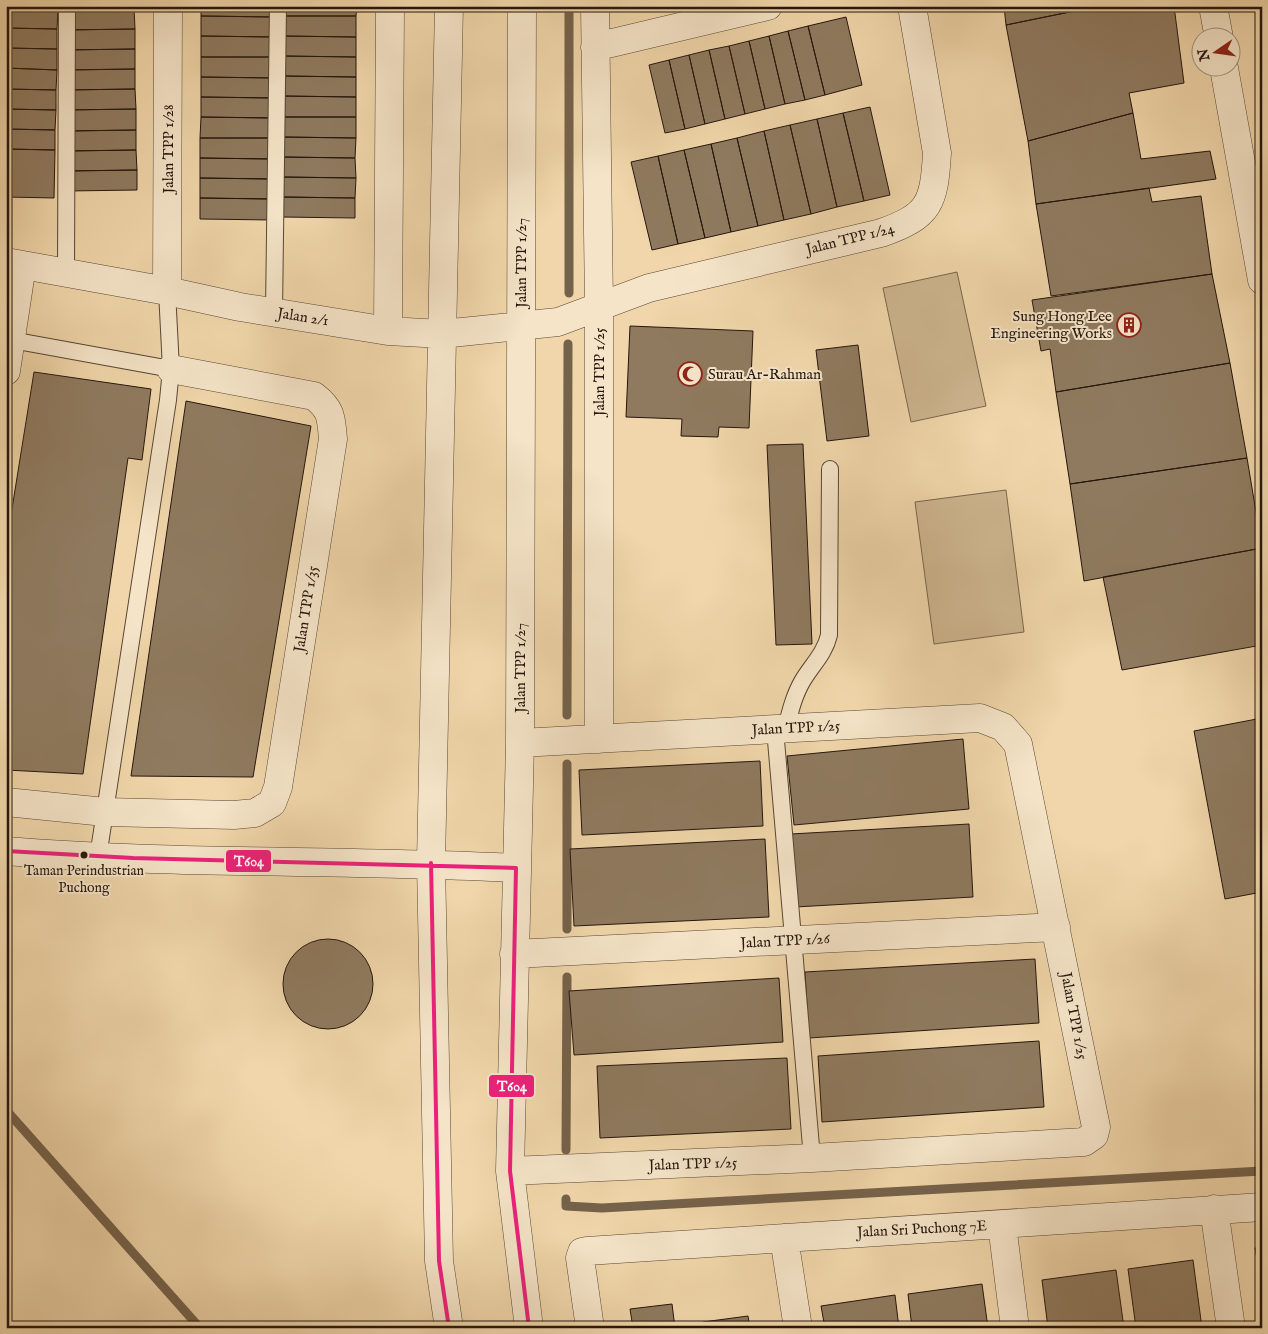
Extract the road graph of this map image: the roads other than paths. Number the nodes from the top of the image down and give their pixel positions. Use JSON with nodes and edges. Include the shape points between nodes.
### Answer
{"nodes":[{"id":1,"x":67,"y":6,"type":"edge"},
{"id":2,"x":168,"y":6,"type":"edge"},
{"id":3,"x":278,"y":6,"type":"edge"},
{"id":4,"x":390,"y":6,"type":"edge"},
{"id":5,"x":449,"y":6,"type":"edge"},
{"id":6,"x":522,"y":6,"type":"edge"},
{"id":7,"x":595,"y":6,"type":"edge"},
{"id":8,"x":768,"y":6,"type":"edge"},
{"id":9,"x":912,"y":6,"type":"edge"},
{"id":10,"x":1213,"y":6,"type":"edge"},
{"id":11,"x":1217,"y":28,"type":"edge"},
{"id":12,"x":595,"y":48,"type":"junction"},
{"id":13,"x":1226,"y":78,"type":"edge"},
{"id":14,"x":1254,"y":191,"type":"edge"},
{"id":15,"x":14,"y":263,"type":"edge"},
{"id":16,"x":66,"y":272,"type":"junction"},
{"id":17,"x":1262,"y":280,"type":"edge"},
{"id":18,"x":167,"y":291,"type":"junction"},
{"id":19,"x":599,"y":306,"type":"junction"},
{"id":20,"x":274,"y":312,"type":"junction"},
{"id":21,"x":521,"y":327,"type":"junction"},
{"id":22,"x":388,"y":331,"type":"junction"},
{"id":23,"x":442,"y":334,"type":"junction"},
{"id":24,"x":9,"y":340,"type":"edge"},
{"id":25,"x":171,"y":369,"type":"junction"},
{"id":26,"x":6,"y":371,"type":"edge"},
{"id":27,"x":830,"y":469,"type":"dead end"},
{"id":28,"x":780,"y":728,"type":"junction"},
{"id":29,"x":598,"y":739,"type":"junction"},
{"id":30,"x":520,"y":743,"type":"junction"},
{"id":31,"x":6,"y":802,"type":"edge"},
{"id":32,"x":105,"y":812,"type":"junction"},
{"id":33,"x":6,"y":851,"type":"edge"},
{"id":34,"x":98,"y":857,"type":"junction"},
{"id":35,"x":431,"y":863,"type":"junction"},
{"id":36,"x":516,"y":868,"type":"junction"},
{"id":37,"x":1056,"y":927,"type":"junction"},
{"id":38,"x":793,"y":941,"type":"junction"},
{"id":39,"x":514,"y":954,"type":"junction"},
{"id":40,"x":812,"y":1158,"type":"junction"},
{"id":41,"x":510,"y":1171,"type":"junction"},
{"id":42,"x":1262,"y":1206,"type":"edge"},
{"id":43,"x":1214,"y":1209,"type":"junction"},
{"id":44,"x":1002,"y":1225,"type":"junction"},
{"id":45,"x":784,"y":1238,"type":"junction"},
{"id":46,"x":450,"y":1328,"type":"edge"},
{"id":47,"x":529,"y":1328,"type":"edge"},
{"id":48,"x":590,"y":1328,"type":"edge"},
{"id":49,"x":798,"y":1328,"type":"edge"},
{"id":50,"x":1015,"y":1328,"type":"edge"},
{"id":51,"x":1231,"y":1328,"type":"edge"}],
"edges":[{"from":1,"to":16,"type":"lane"},
{"from":2,"to":18,"type":"street","name":"Jalan TPP 1/28"},
{"from":3,"to":20,"type":"lane"},
{"from":4,"to":22,"type":"street"},
{"from":5,"to":23,"type":"street"},
{"from":6,"to":21,"type":"street","name":"Jalan TPP 1/27"},
{"from":7,"to":12,"type":"street","name":"Jalan TPP 1/25"},
{"from":8,"to":12,"type":"street"},
{"from":9,"to":19,"type":"street","name":"Jalan TPP 1/24","via":[[937,152],[931,197],[919,216],[880,233],[649,288]]},
{"from":10,"to":11,"type":"street"},
{"from":12,"to":19,"type":"street","name":"Jalan TPP 1/25"},
{"from":13,"to":14,"type":"street"},
{"from":14,"to":17,"type":"street"},
{"from":15,"to":16,"type":"street","name":"Jalan 2/1"},
{"from":15,"to":24,"type":"street"},
{"from":16,"to":18,"type":"street","name":"Jalan 2/1"},
{"from":18,"to":20,"type":"street","name":"Jalan 2/1"},
{"from":18,"to":25,"type":"lane"},
{"from":19,"to":21,"type":"street","name":"Jalan 2/1","via":[[558,322]]},
{"from":19,"to":29,"type":"street","name":"Jalan TPP 1/25"},
{"from":20,"to":22,"type":"street","name":"Jalan 2/1"},
{"from":21,"to":23,"type":"street","name":"Jalan 2/1"},
{"from":21,"to":30,"type":"street","name":"Jalan TPP 1/27"},
{"from":22,"to":23,"type":"street","name":"Jalan 2/1"},
{"from":23,"to":35,"type":"street"},
{"from":24,"to":25,"type":"lane"},
{"from":24,"to":26,"type":"street"},
{"from":25,"to":32,"type":"lane"},
{"from":25,"to":32,"type":"street","name":"Jalan TPP 1/35","via":[[314,396],[327,406],[334,440],[278,788],[272,804],[255,813],[234,815]]},
{"from":27,"to":28,"type":"lane","via":[[829,636],[794,696]]},
{"from":28,"to":29,"type":"street","name":"Jalan TPP 1/25"},
{"from":28,"to":37,"type":"street","name":"Jalan TPP 1/25","via":[[980,718],[1002,727],[1018,744]]},
{"from":28,"to":38,"type":"lane"},
{"from":29,"to":30,"type":"street","name":"Jalan TPP 1/25"},
{"from":30,"to":36,"type":"street","name":"Jalan TPP 1/27"},
{"from":31,"to":32,"type":"street"},
{"from":32,"to":34,"type":"lane"},
{"from":33,"to":34,"type":"street"},
{"from":34,"to":35,"type":"street"},
{"from":35,"to":36,"type":"street"},
{"from":35,"to":46,"type":"street","via":[[439,1261]]},
{"from":36,"to":39,"type":"street","name":"Jalan TPP 1/27"},
{"from":37,"to":38,"type":"street","name":"Jalan TPP 1/26"},
{"from":37,"to":40,"type":"street","name":"Jalan TPP 1/25","via":[[1096,1127],[1094,1135],[1084,1142]]},
{"from":38,"to":39,"type":"street","name":"Jalan TPP 1/26"},
{"from":38,"to":40,"type":"lane"},
{"from":39,"to":41,"type":"street","name":"Jalan TPP 1/27"},
{"from":40,"to":41,"type":"street","name":"Jalan TPP 1/25"},
{"from":41,"to":47,"type":"street","name":"Jalan TPP 1/27"},
{"from":42,"to":43,"type":"street","name":"Jalan Sri Puchong 7E"},
{"from":43,"to":44,"type":"street","name":"Jalan Sri Puchong 7E"},
{"from":43,"to":51,"type":"street"},
{"from":44,"to":45,"type":"street","name":"Jalan Sri Puchong 7E"},
{"from":44,"to":50,"type":"street"},
{"from":45,"to":48,"type":"street","name":"Jalan Sri Puchong 7E","via":[[582,1252],[580,1258]]},
{"from":45,"to":49,"type":"street"}]}
